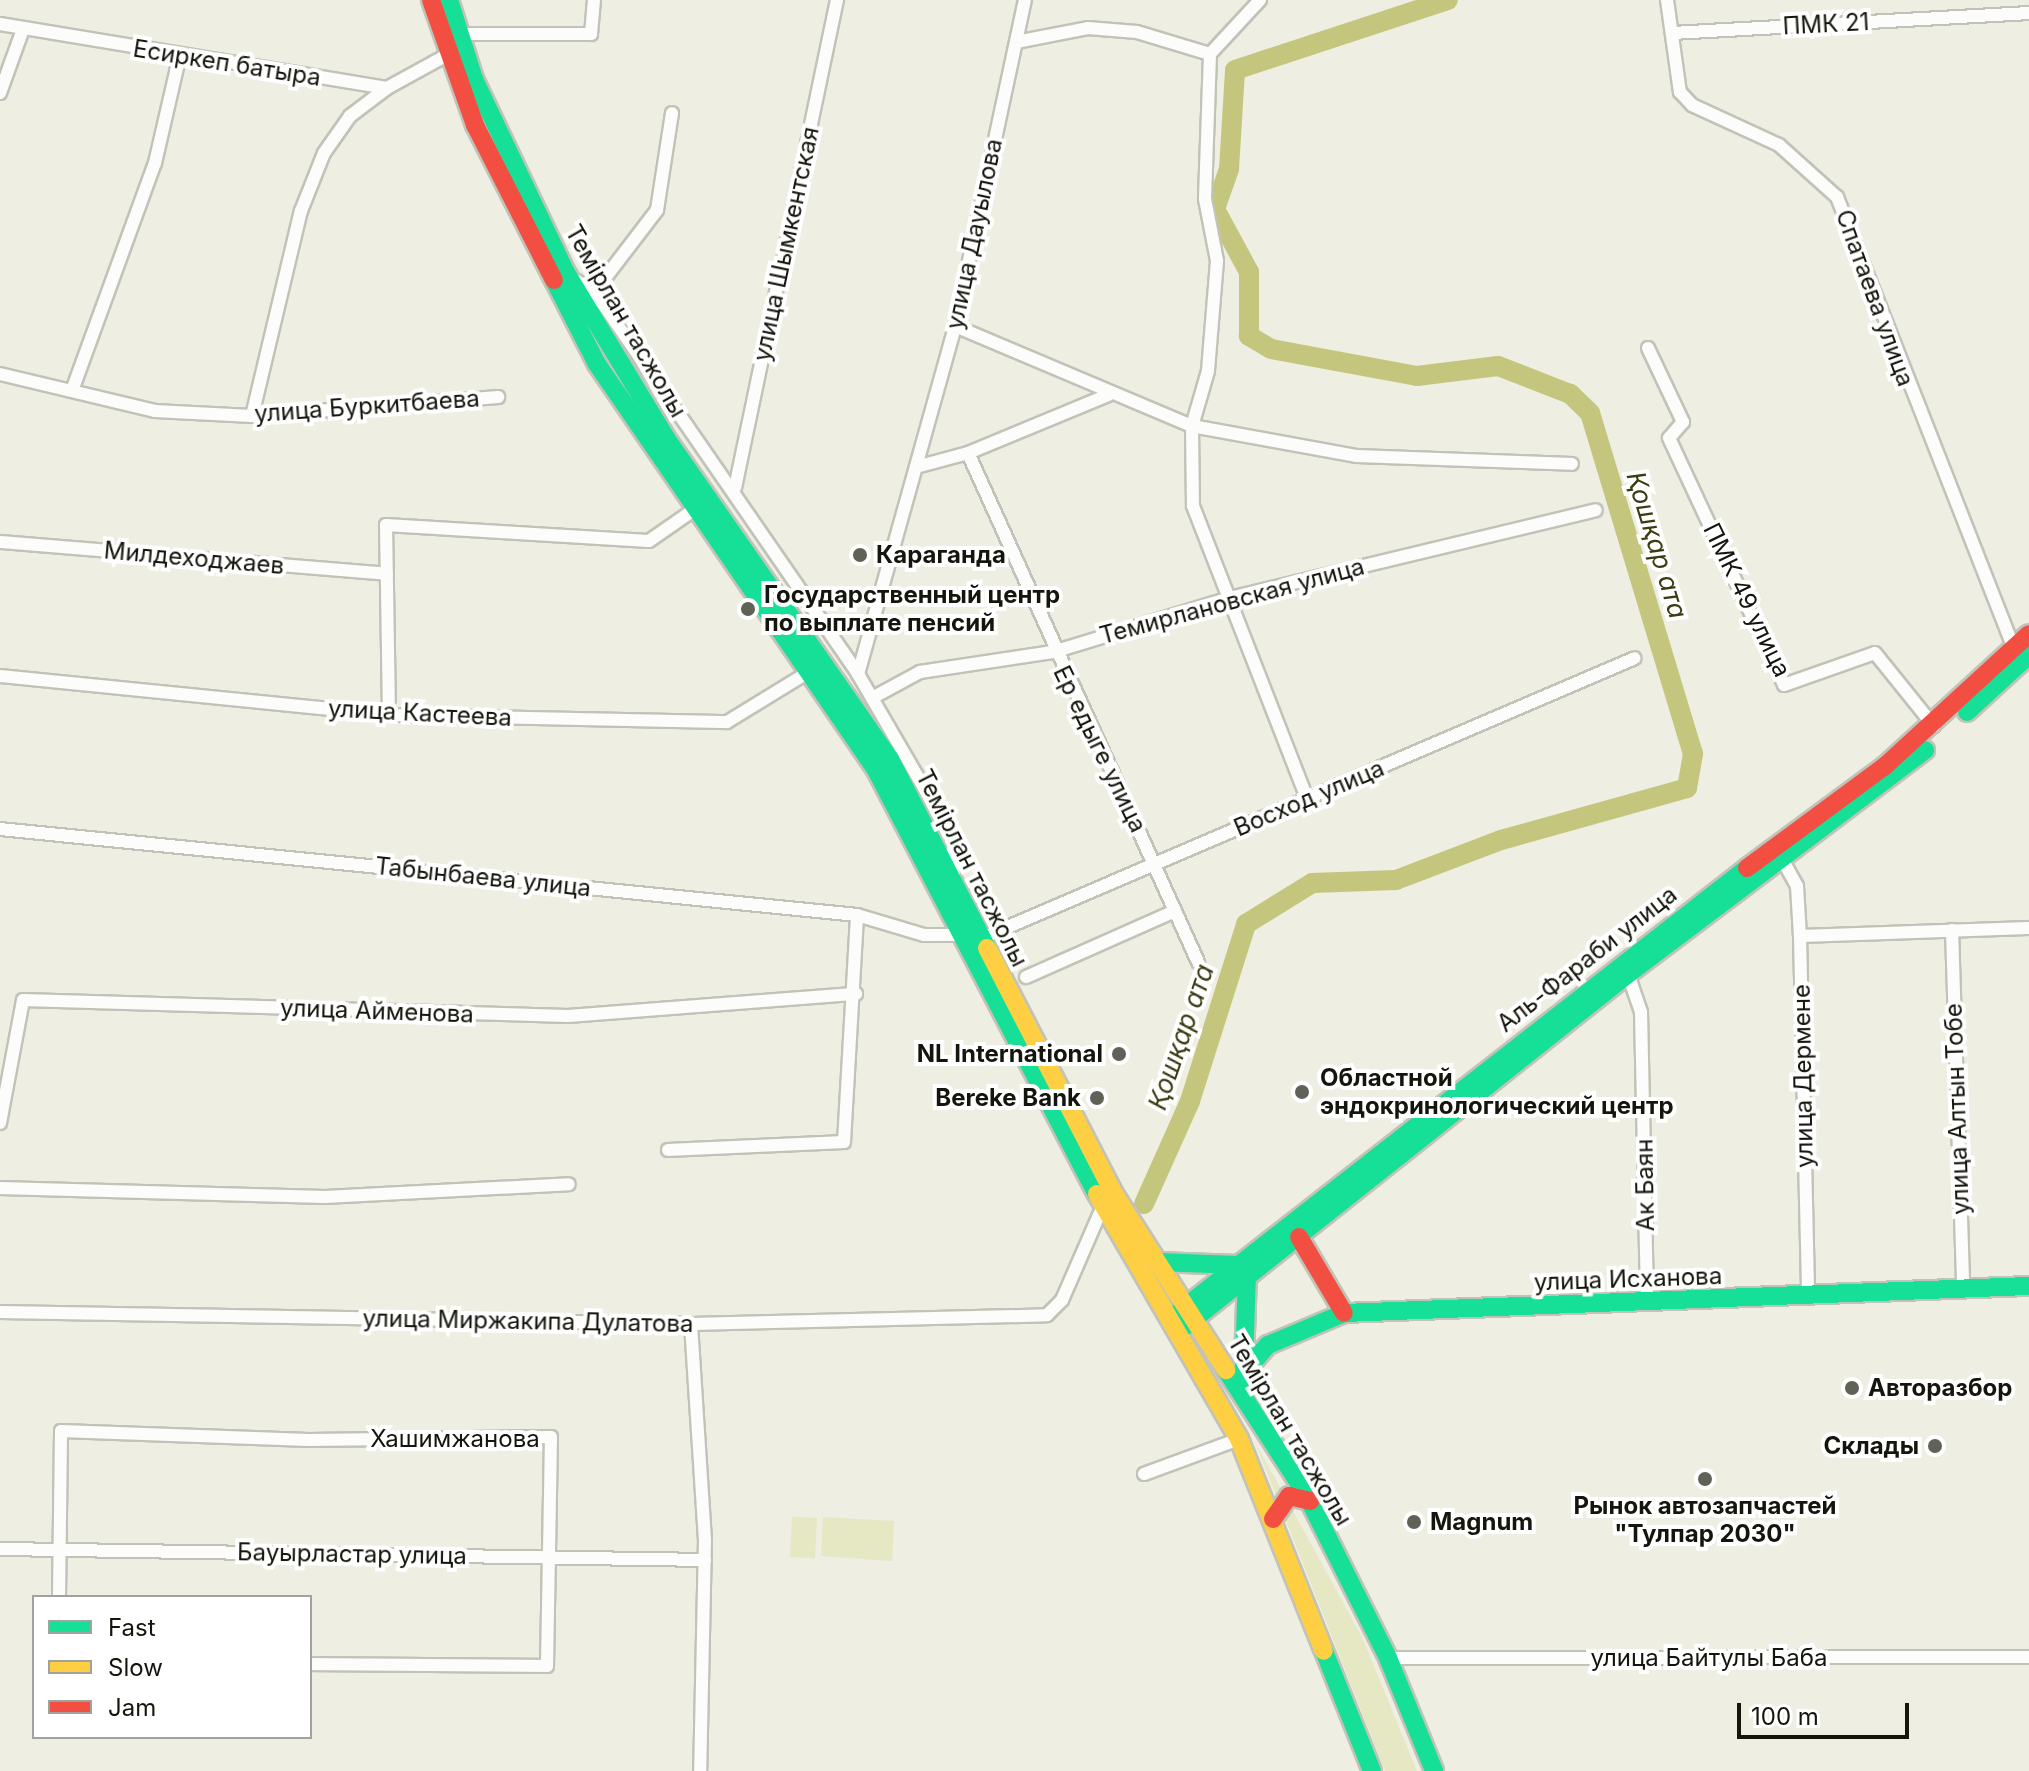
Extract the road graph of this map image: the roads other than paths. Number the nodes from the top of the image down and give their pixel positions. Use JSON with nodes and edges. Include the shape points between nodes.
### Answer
{"nodes":[{"id":1,"x":431,"y":0,"type":"edge"},
{"id":2,"x":449,"y":0,"type":"edge"},
{"id":3,"x":594,"y":0,"type":"edge"},
{"id":4,"x":837,"y":0,"type":"edge"},
{"id":5,"x":1025,"y":0,"type":"edge"},
{"id":6,"x":1260,"y":0,"type":"edge"},
{"id":7,"x":1667,"y":0,"type":"edge"},
{"id":8,"x":2025,"y":9,"type":"edge"},
{"id":9,"x":0,"y":24,"type":"edge"},
{"id":10,"x":23,"y":29,"type":"junction"},
{"id":11,"x":1672,"y":33,"type":"junction"},
{"id":12,"x":459,"y":34,"type":"junction"},
{"id":13,"x":1016,"y":42,"type":"junction"},
{"id":14,"x":1210,"y":54,"type":"junction"},
{"id":15,"x":180,"y":55,"type":"junction"},
{"id":16,"x":447,"y":55,"type":"junction"},
{"id":17,"x":387,"y":88,"type":"junction"},
{"id":18,"x":0,"y":93,"type":"edge"},
{"id":19,"x":672,"y":113,"type":"dead end"},
{"id":20,"x":565,"y":271,"type":"junction"},
{"id":21,"x":592,"y":295,"type":"junction"},
{"id":22,"x":955,"y":326,"type":"junction"},
{"id":23,"x":1648,"y":348,"type":"dead end"},
{"id":24,"x":0,"y":374,"type":"edge"},
{"id":25,"x":73,"y":388,"type":"junction"},
{"id":26,"x":1108,"y":395,"type":"junction"},
{"id":27,"x":498,"y":397,"type":"dead end"},
{"id":28,"x":252,"y":416,"type":"junction"},
{"id":29,"x":1192,"y":426,"type":"junction"},
{"id":30,"x":968,"y":453,"type":"junction"},
{"id":31,"x":1572,"y":464,"type":"dead end"},
{"id":32,"x":916,"y":467,"type":"junction"},
{"id":33,"x":735,"y":488,"type":"junction"},
{"id":34,"x":695,"y":509,"type":"junction"},
{"id":35,"x":1596,"y":510,"type":"dead end"},
{"id":36,"x":0,"y":542,"type":"edge"},
{"id":37,"x":387,"y":574,"type":"junction"},
{"id":38,"x":1230,"y":598,"type":"junction"},
{"id":39,"x":2029,"y":634,"type":"edge"},
{"id":40,"x":1053,"y":652,"type":"junction"},
{"id":41,"x":2022,"y":656,"type":"edge"},
{"id":42,"x":1635,"y":658,"type":"dead end"},
{"id":43,"x":817,"y":666,"type":"junction"},
{"id":44,"x":858,"y":674,"type":"junction"},
{"id":45,"x":0,"y":676,"type":"edge"},
{"id":46,"x":872,"y":698,"type":"junction"},
{"id":47,"x":389,"y":715,"type":"junction"},
{"id":48,"x":1934,"y":726,"type":"junction"},
{"id":49,"x":1307,"y":799,"type":"junction"},
{"id":50,"x":0,"y":829,"type":"edge"},
{"id":51,"x":1782,"y":859,"type":"junction"},
{"id":52,"x":1156,"y":865,"type":"junction"},
{"id":53,"x":954,"y":877,"type":"junction"},
{"id":54,"x":1175,"y":911,"type":"junction"},
{"id":55,"x":857,"y":915,"type":"junction"},
{"id":56,"x":2029,"y":928,"type":"edge"},
{"id":57,"x":1952,"y":930,"type":"junction"},
{"id":58,"x":962,"y":935,"type":"junction"},
{"id":59,"x":1800,"y":936,"type":"junction"},
{"id":60,"x":982,"y":938,"type":"junction"},
{"id":61,"x":1198,"y":962,"type":"dead end"},
{"id":62,"x":1628,"y":974,"type":"junction"},
{"id":63,"x":1026,"y":977,"type":"dead end"},
{"id":64,"x":856,"y":994,"type":"junction"},
{"id":65,"x":0,"y":1123,"type":"edge"},
{"id":66,"x":668,"y":1150,"type":"dead end"},
{"id":67,"x":569,"y":1184,"type":"dead end"},
{"id":68,"x":0,"y":1188,"type":"edge"},
{"id":69,"x":1102,"y":1208,"type":"junction"},
{"id":70,"x":1299,"y":1237,"type":"junction"},
{"id":71,"x":1158,"y":1262,"type":"junction"},
{"id":72,"x":1243,"y":1271,"type":"junction"},
{"id":73,"x":2029,"y":1286,"type":"edge"},
{"id":74,"x":1963,"y":1288,"type":"junction"},
{"id":75,"x":1808,"y":1296,"type":"junction"},
{"id":76,"x":1647,"y":1302,"type":"junction"},
{"id":77,"x":0,"y":1312,"type":"edge"},
{"id":78,"x":1344,"y":1313,"type":"junction"},
{"id":79,"x":1191,"y":1314,"type":"junction"},
{"id":80,"x":691,"y":1324,"type":"junction"},
{"id":81,"x":1173,"y":1325,"type":"junction"},
{"id":82,"x":1246,"y":1370,"type":"junction"},
{"id":83,"x":1243,"y":1394,"type":"junction"},
{"id":84,"x":1239,"y":1439,"type":"junction"},
{"id":85,"x":1144,"y":1474,"type":"dead end"},
{"id":86,"x":1310,"y":1501,"type":"junction"},
{"id":87,"x":1273,"y":1519,"type":"junction"},
{"id":88,"x":0,"y":1549,"type":"edge"},
{"id":89,"x":59,"y":1549,"type":"junction"},
{"id":90,"x":550,"y":1557,"type":"junction"},
{"id":91,"x":705,"y":1560,"type":"junction"},
{"id":92,"x":59,"y":1595,"type":"edge"},
{"id":93,"x":2029,"y":1657,"type":"edge"},
{"id":94,"x":1388,"y":1658,"type":"junction"},
{"id":95,"x":312,"y":1664,"type":"edge"},
{"id":96,"x":700,"y":1771,"type":"edge"},
{"id":97,"x":1372,"y":1771,"type":"edge"},
{"id":98,"x":1434,"y":1771,"type":"edge"}],
"edges":[{"from":1,"to":16,"type":"main road","name":"Темірлан тасжолы"},
{"from":2,"to":12,"type":"main road","name":"Темірлан тасжолы"},
{"from":3,"to":12,"type":"street","via":[[591,34]]},
{"from":4,"to":33,"type":"street","name":"улица Шымкентская"},
{"from":5,"to":13,"type":"street","name":"улица Дауылова"},
{"from":6,"to":14,"type":"street"},
{"from":7,"to":11,"type":"street","name":"Спатаева улица"},
{"from":8,"to":11,"type":"street","name":"ПМК 21"},
{"from":9,"to":10,"type":"street","name":"Есиркеп батыра"},
{"from":10,"to":15,"type":"street","name":"Есиркеп батыра"},
{"from":10,"to":18,"type":"street"},
{"from":11,"to":41,"type":"street","name":"Спатаева улица","via":[[1680,92],[1692,105],[1779,145],[1837,197]]},
{"from":12,"to":20,"type":"main road","name":"Темірлан тасжолы"},
{"from":13,"to":14,"type":"street","via":[[1088,28],[1137,32]]},
{"from":13,"to":22,"type":"street","name":"улица Дауылова"},
{"from":14,"to":29,"type":"street","via":[[1205,199],[1217,261],[1208,371]]},
{"from":15,"to":17,"type":"street","name":"Есиркеп батыра"},
{"from":15,"to":25,"type":"street","via":[[155,163]]},
{"from":16,"to":17,"type":"street"},
{"from":16,"to":34,"type":"main road","name":"Темірлан тасжолы","via":[[597,364]]},
{"from":17,"to":28,"type":"street","via":[[350,116],[324,153],[301,211]]},
{"from":19,"to":21,"type":"street","via":[[657,210]]},
{"from":20,"to":21,"type":"street"},
{"from":20,"to":43,"type":"main road","name":"Темірлан тасжолы","via":[[666,438]]},
{"from":21,"to":33,"type":"street"},
{"from":22,"to":26,"type":"street"},
{"from":22,"to":32,"type":"street","name":"улица Дауылова"},
{"from":23,"to":48,"type":"street","name":"ПМК 49 улица","via":[[1683,422],[1669,438],[1784,685],[1875,653]]},
{"from":24,"to":25,"type":"street","name":"улица Буркитбаева"},
{"from":25,"to":28,"type":"street","name":"улица Буркитбаева","via":[[155,411]]},
{"from":26,"to":29,"type":"street"},
{"from":26,"to":30,"type":"street"},
{"from":27,"to":28,"type":"street","name":"улица Буркитбаева"},
{"from":29,"to":31,"type":"street","via":[[1357,456]]},
{"from":29,"to":38,"type":"street","via":[[1193,506]]},
{"from":30,"to":32,"type":"street"},
{"from":30,"to":40,"type":"street","name":"Ер едыге улица"},
{"from":32,"to":44,"type":"street","name":"улица Дауылова"},
{"from":33,"to":44,"type":"street"},
{"from":34,"to":37,"type":"street","via":[[649,541],[386,525]]},
{"from":34,"to":43,"type":"main road","name":"Темірлан тасжолы"},
{"from":35,"to":38,"type":"street","name":"Темирлановская улица"},
{"from":36,"to":37,"type":"street","name":"Милдеходжаев"},
{"from":37,"to":47,"type":"street"},
{"from":38,"to":40,"type":"street","name":"Темирлановская улица"},
{"from":38,"to":49,"type":"street"},
{"from":39,"to":41,"type":"main road","name":"Аль-Фараби улица"},
{"from":40,"to":46,"type":"street","name":"Темирлановская улица","via":[[920,672]]},
{"from":40,"to":52,"type":"street","name":"Ер едыге улица"},
{"from":41,"to":48,"type":"main road","name":"Аль-Фараби улица"},
{"from":41,"to":51,"type":"main road","name":"Аль-Фараби улица","via":[[1894,777]]},
{"from":42,"to":49,"type":"street","name":"Восход улица"},
{"from":43,"to":47,"type":"street","name":"улица Кастеева","via":[[727,722]]},
{"from":43,"to":53,"type":"main road","name":"Темірлан тасжолы"},
{"from":43,"to":58,"type":"main road","name":"Темірлан тасжолы"},
{"from":44,"to":46,"type":"street"},
{"from":45,"to":47,"type":"street","name":"улица Кастеева"},
{"from":46,"to":53,"type":"street","via":[[953,838]]},
{"from":48,"to":72,"type":"main road","name":"Аль-Фараби улица","via":[[1619,962]]},
{"from":49,"to":52,"type":"street","name":"Восход улица"},
{"from":50,"to":55,"type":"street","name":"Табынбаева улица"},
{"from":51,"to":59,"type":"street","name":"улица Дермене","via":[[1797,886]]},
{"from":51,"to":62,"type":"main road","name":"Аль-Фараби улица"},
{"from":52,"to":54,"type":"street","name":"Ер едыге улица"},
{"from":52,"to":60,"type":"street","name":"Восход улица"},
{"from":53,"to":60,"type":"main road","name":"Темірлан тасжолы"},
{"from":54,"to":61,"type":"street","name":"Ер едыге улица"},
{"from":54,"to":63,"type":"street"},
{"from":55,"to":58,"type":"street","name":"Табынбаева улица","via":[[924,935]]},
{"from":55,"to":64,"type":"street"},
{"from":56,"to":57,"type":"street"},
{"from":57,"to":59,"type":"street"},
{"from":57,"to":74,"type":"street","name":"улица Алтын Тобе"},
{"from":58,"to":69,"type":"main road","name":"Темірлан тасжолы"},
{"from":59,"to":75,"type":"street","name":"улица Дермене"},
{"from":60,"to":71,"type":"main road","name":"Темірлан тасжолы","via":[[1050,1080]]},
{"from":62,"to":70,"type":"main road","name":"Аль-Фараби улица"},
{"from":62,"to":76,"type":"street","name":"Ак Баян","via":[[1641,1012]]},
{"from":64,"to":65,"type":"street","name":"улица Айменова","via":[[568,1016],[23,1000]]},
{"from":64,"to":66,"type":"street","via":[[844,1142]]},
{"from":67,"to":68,"type":"street","via":[[325,1197]]},
{"from":69,"to":80,"type":"street","name":"улица Миржакипа Дулатова","via":[[1055,1310]]},
{"from":69,"to":81,"type":"main road","name":"Темірлан тасжолы"},
{"from":70,"to":72,"type":"main road","name":"Аль-Фараби улица"},
{"from":70,"to":78,"type":"main road"},
{"from":71,"to":72,"type":"main road"},
{"from":71,"to":79,"type":"main road","name":"Темірлан тасжолы"},
{"from":72,"to":79,"type":"main road","name":"Аль-Фараби улица"},
{"from":72,"to":82,"type":"main road"},
{"from":73,"to":74,"type":"main road","name":"улица Исханова"},
{"from":74,"to":75,"type":"main road","name":"улица Исханова"},
{"from":75,"to":76,"type":"main road","name":"улица Исханова"},
{"from":76,"to":78,"type":"main road","name":"улица Исханова"},
{"from":77,"to":80,"type":"street","name":"улица Миржакипа Дулатова"},
{"from":78,"to":82,"type":"main road","name":"улица Исханова","via":[[1268,1345]]},
{"from":79,"to":81,"type":"main road","name":"Аль-Фараби улица"},
{"from":79,"to":83,"type":"main road","name":"Темірлан тасжолы"},
{"from":80,"to":91,"type":"street"},
{"from":81,"to":84,"type":"main road","name":"Темірлан тасжолы"},
{"from":82,"to":83,"type":"main road"},
{"from":83,"to":86,"type":"main road","name":"Темірлан тасжолы"},
{"from":84,"to":85,"type":"street"},
{"from":84,"to":87,"type":"main road","name":"Темірлан тасжолы"},
{"from":86,"to":87,"type":"main road","via":[[1289,1496]]},
{"from":86,"to":94,"type":"main road","name":"Темірлан тасжолы"},
{"from":87,"to":97,"type":"main road","name":"Темірлан тасжолы"},
{"from":88,"to":89,"type":"street","name":"Бауырластар улица"},
{"from":89,"to":90,"type":"street","name":"Бауырластар улица"},
{"from":89,"to":90,"type":"street","name":"Хашимжанова","via":[[61,1431],[309,1440],[551,1437]]},
{"from":89,"to":92,"type":"street","name":"Хашимжанова"},
{"from":90,"to":91,"type":"street","name":"Бауырластар улица"},
{"from":90,"to":95,"type":"street","name":"Хашимжанова","via":[[547,1666]]},
{"from":91,"to":96,"type":"street"},
{"from":93,"to":94,"type":"street","name":"улица Байтулы Баба"},
{"from":94,"to":98,"type":"main road","name":"Темірлан тасжолы"}]}
